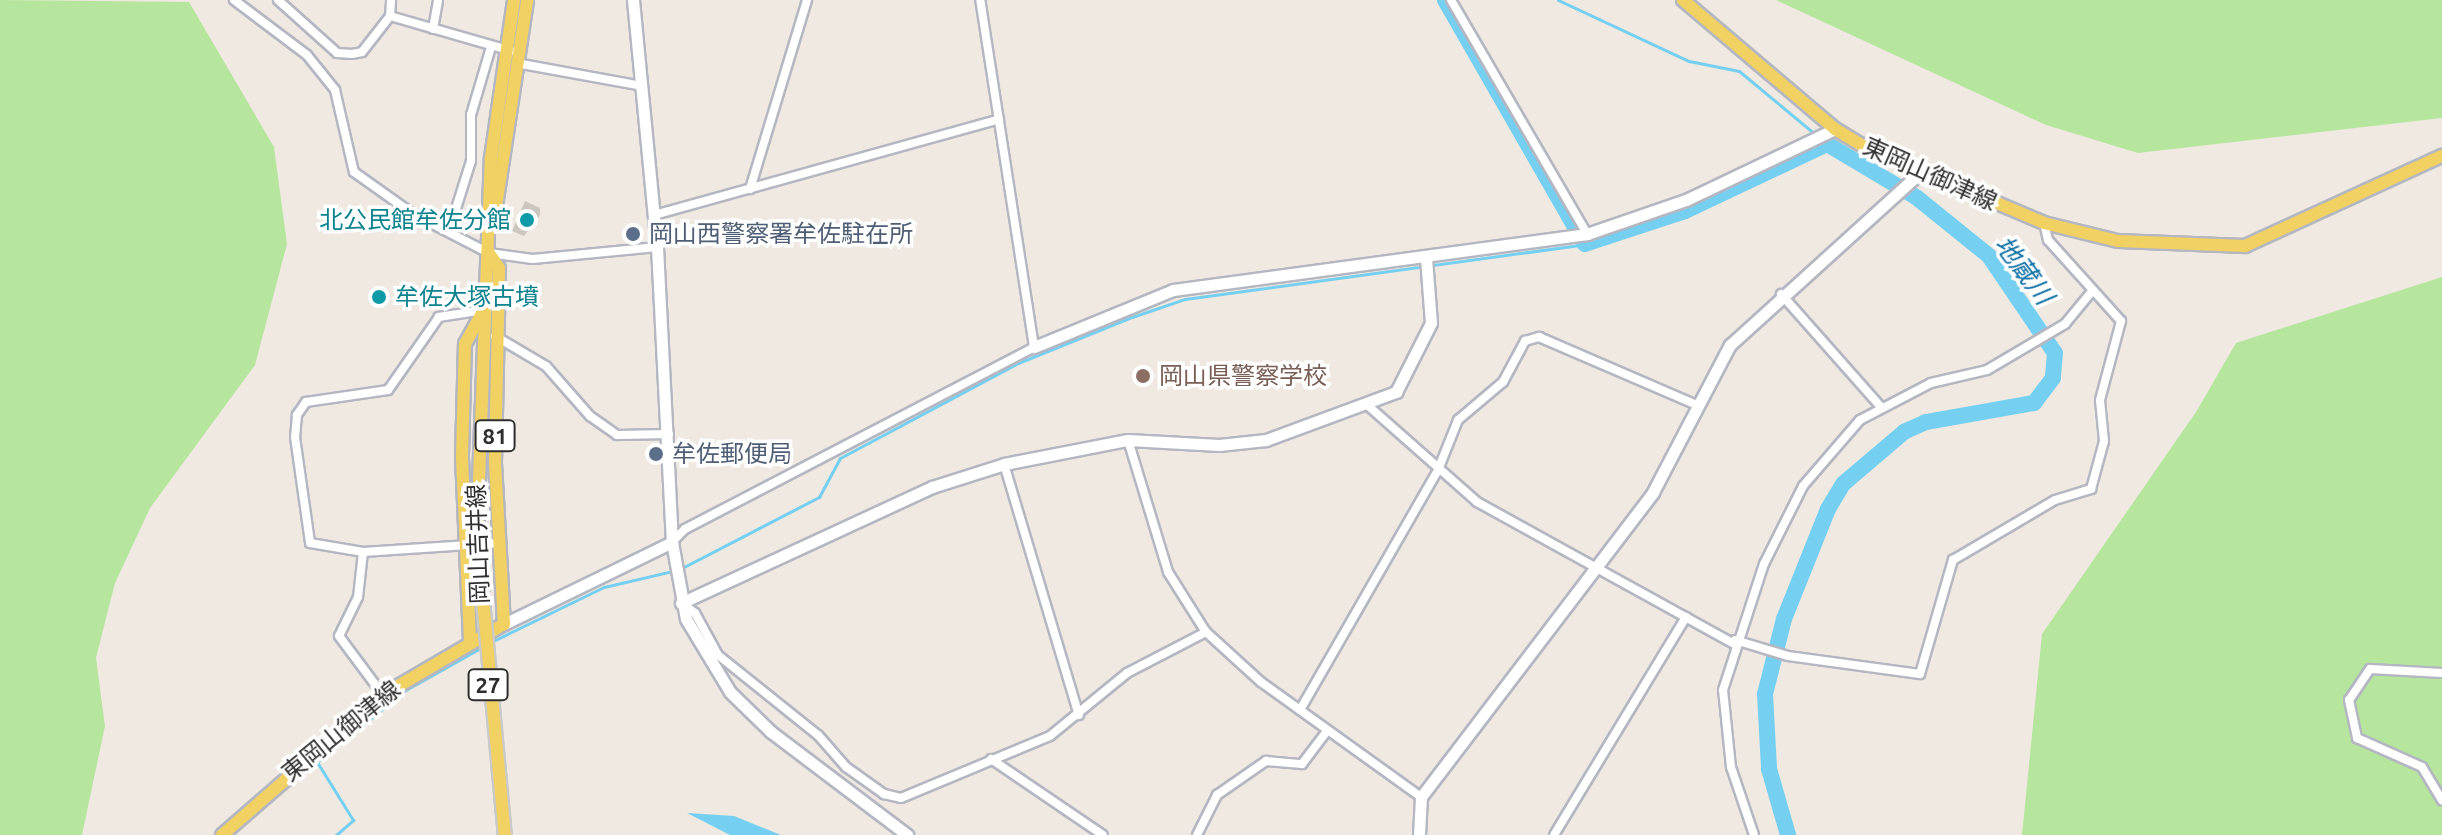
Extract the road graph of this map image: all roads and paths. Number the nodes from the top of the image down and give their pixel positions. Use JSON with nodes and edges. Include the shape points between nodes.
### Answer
{"nodes":[{"id":1,"x":234,"y":0,"type":"edge"},
{"id":2,"x":278,"y":0,"type":"edge"},
{"id":3,"x":391,"y":0,"type":"edge"},
{"id":4,"x":438,"y":0,"type":"edge"},
{"id":5,"x":514,"y":0,"type":"edge"},
{"id":6,"x":527,"y":0,"type":"edge"},
{"id":7,"x":633,"y":0,"type":"edge"},
{"id":8,"x":807,"y":0,"type":"edge"},
{"id":9,"x":980,"y":0,"type":"edge"},
{"id":10,"x":1451,"y":0,"type":"edge"},
{"id":11,"x":1683,"y":0,"type":"edge"},
{"id":12,"x":390,"y":16,"type":"junction"},
{"id":13,"x":433,"y":29,"type":"junction"},
{"id":14,"x":491,"y":47,"type":"junction"},
{"id":15,"x":505,"y":54,"type":"junction"},
{"id":16,"x":519,"y":58,"type":"junction"},
{"id":17,"x":642,"y":86,"type":"junction"},
{"id":18,"x":999,"y":119,"type":"junction"},
{"id":19,"x":1835,"y":129,"type":"junction"},
{"id":20,"x":2442,"y":156,"type":"edge"},
{"id":21,"x":1921,"y":172,"type":"junction"},
{"id":22,"x":750,"y":189,"type":"junction"},
{"id":23,"x":654,"y":215,"type":"junction"},
{"id":24,"x":2044,"y":223,"type":"junction"},
{"id":25,"x":449,"y":231,"type":"junction"},
{"id":26,"x":1587,"y":234,"type":"junction"},
{"id":27,"x":657,"y":247,"type":"junction"},
{"id":28,"x":489,"y":253,"type":"junction"},
{"id":29,"x":1426,"y":258,"type":"junction"},
{"id":30,"x":2093,"y":290,"type":"junction"},
{"id":31,"x":1781,"y":293,"type":"junction"},
{"id":32,"x":484,"y":310,"type":"junction"},
{"id":33,"x":489,"y":336,"type":"junction"},
{"id":34,"x":1034,"y":347,"type":"junction"},
{"id":35,"x":1366,"y":404,"type":"junction"},
{"id":36,"x":1699,"y":406,"type":"junction"},
{"id":37,"x":1880,"y":406,"type":"junction"},
{"id":38,"x":669,"y":434,"type":"junction"},
{"id":39,"x":1128,"y":440,"type":"junction"},
{"id":40,"x":1004,"y":464,"type":"junction"},
{"id":41,"x":1438,"y":470,"type":"junction"},
{"id":42,"x":499,"y":543,"type":"junction"},
{"id":43,"x":465,"y":546,"type":"junction"},
{"id":44,"x":673,"y":547,"type":"junction"},
{"id":45,"x":363,"y":552,"type":"junction"},
{"id":46,"x":1598,"y":570,"type":"junction"},
{"id":47,"x":681,"y":603,"type":"junction"},
{"id":48,"x":1686,"y":617,"type":"junction"},
{"id":49,"x":504,"y":624,"type":"junction"},
{"id":50,"x":1206,"y":632,"type":"junction"},
{"id":51,"x":470,"y":641,"type":"junction"},
{"id":52,"x":1734,"y":642,"type":"junction"},
{"id":53,"x":2442,"y":673,"type":"edge"},
{"id":54,"x":383,"y":695,"type":"junction"},
{"id":55,"x":1300,"y":710,"type":"junction"},
{"id":56,"x":1079,"y":715,"type":"junction"},
{"id":57,"x":1327,"y":731,"type":"junction"},
{"id":58,"x":991,"y":759,"type":"junction"},
{"id":59,"x":1421,"y":797,"type":"junction"},
{"id":60,"x":2442,"y":800,"type":"edge"},
{"id":61,"x":222,"y":835,"type":"edge"},
{"id":62,"x":505,"y":835,"type":"edge"},
{"id":63,"x":907,"y":835,"type":"edge"},
{"id":64,"x":1103,"y":835,"type":"edge"},
{"id":65,"x":1197,"y":835,"type":"edge"},
{"id":66,"x":1419,"y":835,"type":"edge"},
{"id":67,"x":1554,"y":835,"type":"edge"},
{"id":68,"x":1752,"y":835,"type":"edge"}],
"edges":[{"from":1,"to":25,"type":"street","via":[[271,23],[335,90],[354,172],[413,214]]},
{"from":2,"to":12,"type":"street","via":[[337,53],[362,52]]},
{"from":3,"to":12,"type":"street"},
{"from":4,"to":13,"type":"street"},
{"from":5,"to":15,"type":"main road","name":"岡山吉井線","number":"27"},
{"from":6,"to":16,"type":"main road","name":"岡山吉井線","number":"27"},
{"from":7,"to":17,"type":"street"},
{"from":8,"to":22,"type":"street"},
{"from":9,"to":18,"type":"street"},
{"from":10,"to":26,"type":"street"},
{"from":11,"to":19,"type":"main road","name":"東岡山御津線"},
{"from":12,"to":13,"type":"street"},
{"from":13,"to":14,"type":"street"},
{"from":14,"to":15,"type":"street"},
{"from":14,"to":25,"type":"street","via":[[471,115],[471,161]]},
{"from":15,"to":16,"type":"street"},
{"from":15,"to":28,"type":"main road","name":"岡山吉井線","number":"27","via":[[491,158]]},
{"from":16,"to":17,"type":"street"},
{"from":16,"to":28,"type":"main road","name":"岡山吉井線","number":"27"},
{"from":17,"to":23,"type":"street"},
{"from":18,"to":22,"type":"street"},
{"from":18,"to":34,"type":"street"},
{"from":19,"to":21,"type":"main road","name":"東岡山御津線"},
{"from":19,"to":26,"type":"street","via":[[1686,200]]},
{"from":20,"to":24,"type":"main road","name":"東岡山御津線","via":[[2245,246],[2154,245]]},
{"from":21,"to":24,"type":"main road","name":"東岡山御津線"},
{"from":21,"to":31,"type":"street"},
{"from":22,"to":23,"type":"street"},
{"from":23,"to":27,"type":"street"},
{"from":24,"to":30,"type":"street","via":[[2048,240]]},
{"from":25,"to":28,"type":"street"},
{"from":26,"to":29,"type":"street"},
{"from":27,"to":28,"type":"street","via":[[533,259]]},
{"from":27,"to":38,"type":"street"},
{"from":28,"to":32,"type":"main road","name":"岡山吉井線","number":"27"},
{"from":28,"to":33,"type":"main road","number":"81","via":[[499,268]]},
{"from":29,"to":34,"type":"street","via":[[1173,290]]},
{"from":29,"to":35,"type":"street","via":[[1431,323],[1422,348],[1396,392]]},
{"from":30,"to":37,"type":"street","via":[[2065,324],[1987,370],[1931,383]]},
{"from":30,"to":52,"type":"street","via":[[2114,310],[2121,332],[2100,400],[2104,441],[2096,481],[2091,489],[2055,500],[1953,560],[1920,674],[1788,656]]},
{"from":31,"to":36,"type":"street","via":[[1730,345]]},
{"from":31,"to":37,"type":"street"},
{"from":32,"to":33,"type":"main road","name":"岡山吉井線","number":"27"},
{"from":32,"to":43,"type":"main road","number":"81","via":[[465,344]]},
{"from":32,"to":45,"type":"street","via":[[439,317],[388,390],[306,402],[297,415],[310,543]]},
{"from":33,"to":38,"type":"street","via":[[546,366],[590,416],[617,435]]},
{"from":33,"to":42,"type":"main road","number":"81"},
{"from":33,"to":62,"type":"main road","name":"岡山吉井線","number":"27","bridge":true,"via":[[477,535]]},
{"from":34,"to":44,"type":"street","via":[[685,529]]},
{"from":35,"to":39,"type":"street","via":[[1266,440],[1219,445]]},
{"from":35,"to":41,"type":"street"},
{"from":36,"to":41,"type":"street","via":[[1539,337],[1525,341],[1503,382],[1458,420]]},
{"from":36,"to":46,"type":"street","via":[[1653,492]]},
{"from":37,"to":52,"type":"street","via":[[1834,445],[1803,486]]},
{"from":38,"to":44,"type":"street"},
{"from":39,"to":40,"type":"street"},
{"from":39,"to":50,"type":"street","via":[[1168,572]]},
{"from":40,"to":47,"type":"street","via":[[932,487]]},
{"from":40,"to":56,"type":"street"},
{"from":41,"to":46,"type":"street","via":[[1477,502]]},
{"from":41,"to":55,"type":"street"},
{"from":42,"to":43,"type":"street"},
{"from":42,"to":49,"type":"main road","number":"81"},
{"from":43,"to":45,"type":"street"},
{"from":43,"to":51,"type":"main road","number":"81"},
{"from":44,"to":47,"type":"street"},
{"from":44,"to":49,"type":"street"},
{"from":45,"to":54,"type":"street","via":[[358,597],[339,636]]},
{"from":46,"to":48,"type":"street"},
{"from":46,"to":59,"type":"street"},
{"from":47,"to":58,"type":"street","via":[[695,613],[718,655],[884,794],[901,798],[940,787]]},
{"from":47,"to":63,"type":"street","via":[[730,692],[771,732]]},
{"from":48,"to":52,"type":"street"},
{"from":48,"to":67,"type":"street"},
{"from":49,"to":51,"type":"main road","name":"東岡山御津線"},
{"from":50,"to":55,"type":"street"},
{"from":50,"to":56,"type":"street","via":[[1127,673]]},
{"from":51,"to":54,"type":"main road","name":"東岡山御津線"},
{"from":52,"to":68,"type":"street","via":[[1723,723]]},
{"from":53,"to":60,"type":"street","via":[[2370,669],[2349,700],[2357,738],[2422,767]]},
{"from":54,"to":61,"type":"main road","name":"東岡山御津線"},
{"from":55,"to":57,"type":"street"},
{"from":56,"to":58,"type":"street","via":[[1050,736]]},
{"from":57,"to":59,"type":"street"},
{"from":57,"to":65,"type":"street","via":[[1302,764],[1266,761],[1217,795]]},
{"from":58,"to":64,"type":"street"},
{"from":59,"to":66,"type":"street"}]}
